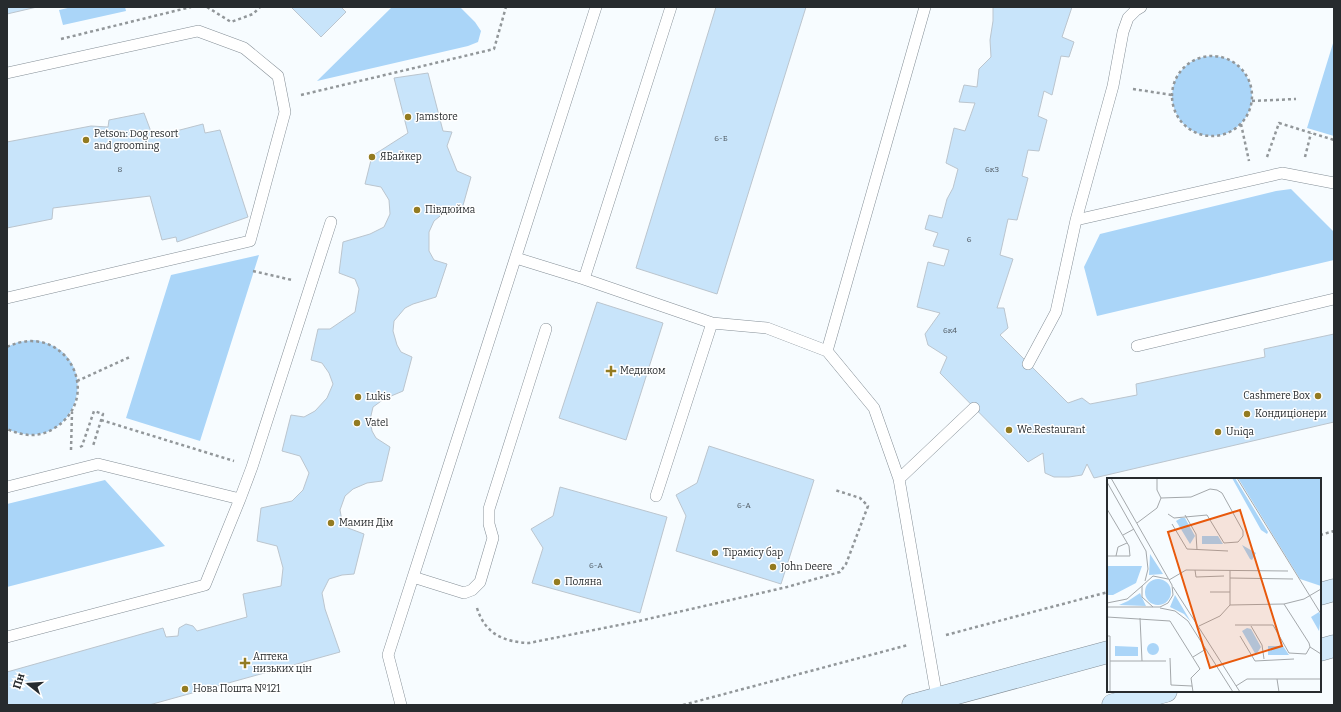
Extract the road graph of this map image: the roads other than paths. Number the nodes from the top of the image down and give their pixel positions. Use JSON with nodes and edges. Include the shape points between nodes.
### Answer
{"nodes":[{"id":1,"x":596,"y":7,"type":"edge"},
{"id":2,"x":671,"y":7,"type":"edge"},
{"id":3,"x":925,"y":7,"type":"edge"},
{"id":4,"x":1141,"y":7,"type":"edge"},
{"id":5,"x":7,"y":74,"type":"edge"},
{"id":6,"x":1334,"y":183,"type":"edge"},
{"id":7,"x":1076,"y":220,"type":"junction"},
{"id":8,"x":331,"y":222,"type":"dead end"},
{"id":9,"x":516,"y":258,"type":"junction"},
{"id":10,"x":584,"y":279,"type":"junction"},
{"id":11,"x":7,"y":298,"type":"edge"},
{"id":12,"x":1334,"y":299,"type":"edge"},
{"id":13,"x":712,"y":324,"type":"junction"},
{"id":14,"x":546,"y":329,"type":"dead end"},
{"id":15,"x":1137,"y":346,"type":"dead end"},
{"id":16,"x":827,"y":351,"type":"junction"},
{"id":17,"x":1028,"y":364,"type":"dead end"},
{"id":18,"x":974,"y":408,"type":"dead end"},
{"id":19,"x":899,"y":479,"type":"junction"},
{"id":20,"x":7,"y":488,"type":"edge"},
{"id":21,"x":656,"y":496,"type":"dead end"},
{"id":22,"x":240,"y":499,"type":"junction"},
{"id":23,"x":413,"y":577,"type":"junction"},
{"id":24,"x":1334,"y":590,"type":"edge"},
{"id":25,"x":1321,"y":594,"type":"edge"},
{"id":26,"x":7,"y":637,"type":"edge"},
{"id":27,"x":1334,"y":646,"type":"edge"},
{"id":28,"x":1321,"y":650,"type":"edge"},
{"id":29,"x":1107,"y":652,"type":"edge"},
{"id":30,"x":1161,"y":696,"type":"edge"},
{"id":31,"x":937,"y":698,"type":"junction"},
{"id":32,"x":401,"y":705,"type":"edge"},
{"id":33,"x":913,"y":705,"type":"edge"},
{"id":34,"x":1113,"y":705,"type":"edge"}],
"edges":[{"from":1,"to":9,"type":"lane"},
{"from":2,"to":10,"type":"lane"},
{"from":3,"to":16,"type":"lane"},
{"from":4,"to":7,"type":"lane","via":[[1128,18],[1123,32],[1113,86]]},
{"from":5,"to":11,"type":"lane","via":[[198,31],[244,48],[278,76],[285,112],[250,241]]},
{"from":6,"to":7,"type":"lane","via":[[1282,173]]},
{"from":7,"to":17,"type":"lane","via":[[1056,312]]},
{"from":8,"to":22,"type":"lane"},
{"from":9,"to":10,"type":"lane"},
{"from":9,"to":23,"type":"lane"},
{"from":10,"to":13,"type":"lane"},
{"from":12,"to":15,"type":"lane"},
{"from":13,"to":16,"type":"lane","via":[[767,328]]},
{"from":13,"to":21,"type":"lane"},
{"from":14,"to":23,"type":"lane","via":[[489,509],[489,524],[493,538],[480,582],[472,590],[464,593]]},
{"from":16,"to":19,"type":"lane","via":[[874,408]]},
{"from":18,"to":19,"type":"lane"},
{"from":19,"to":31,"type":"lane"},
{"from":20,"to":22,"type":"lane","via":[[98,464]]},
{"from":22,"to":26,"type":"lane","via":[[205,585]]},
{"from":23,"to":32,"type":"lane","via":[[388,655]]},
{"from":24,"to":25,"type":"main road"},
{"from":27,"to":28,"type":"main road"},
{"from":29,"to":31,"type":"main road"},
{"from":30,"to":34,"type":"main road"},
{"from":31,"to":33,"type":"main road"}]}
